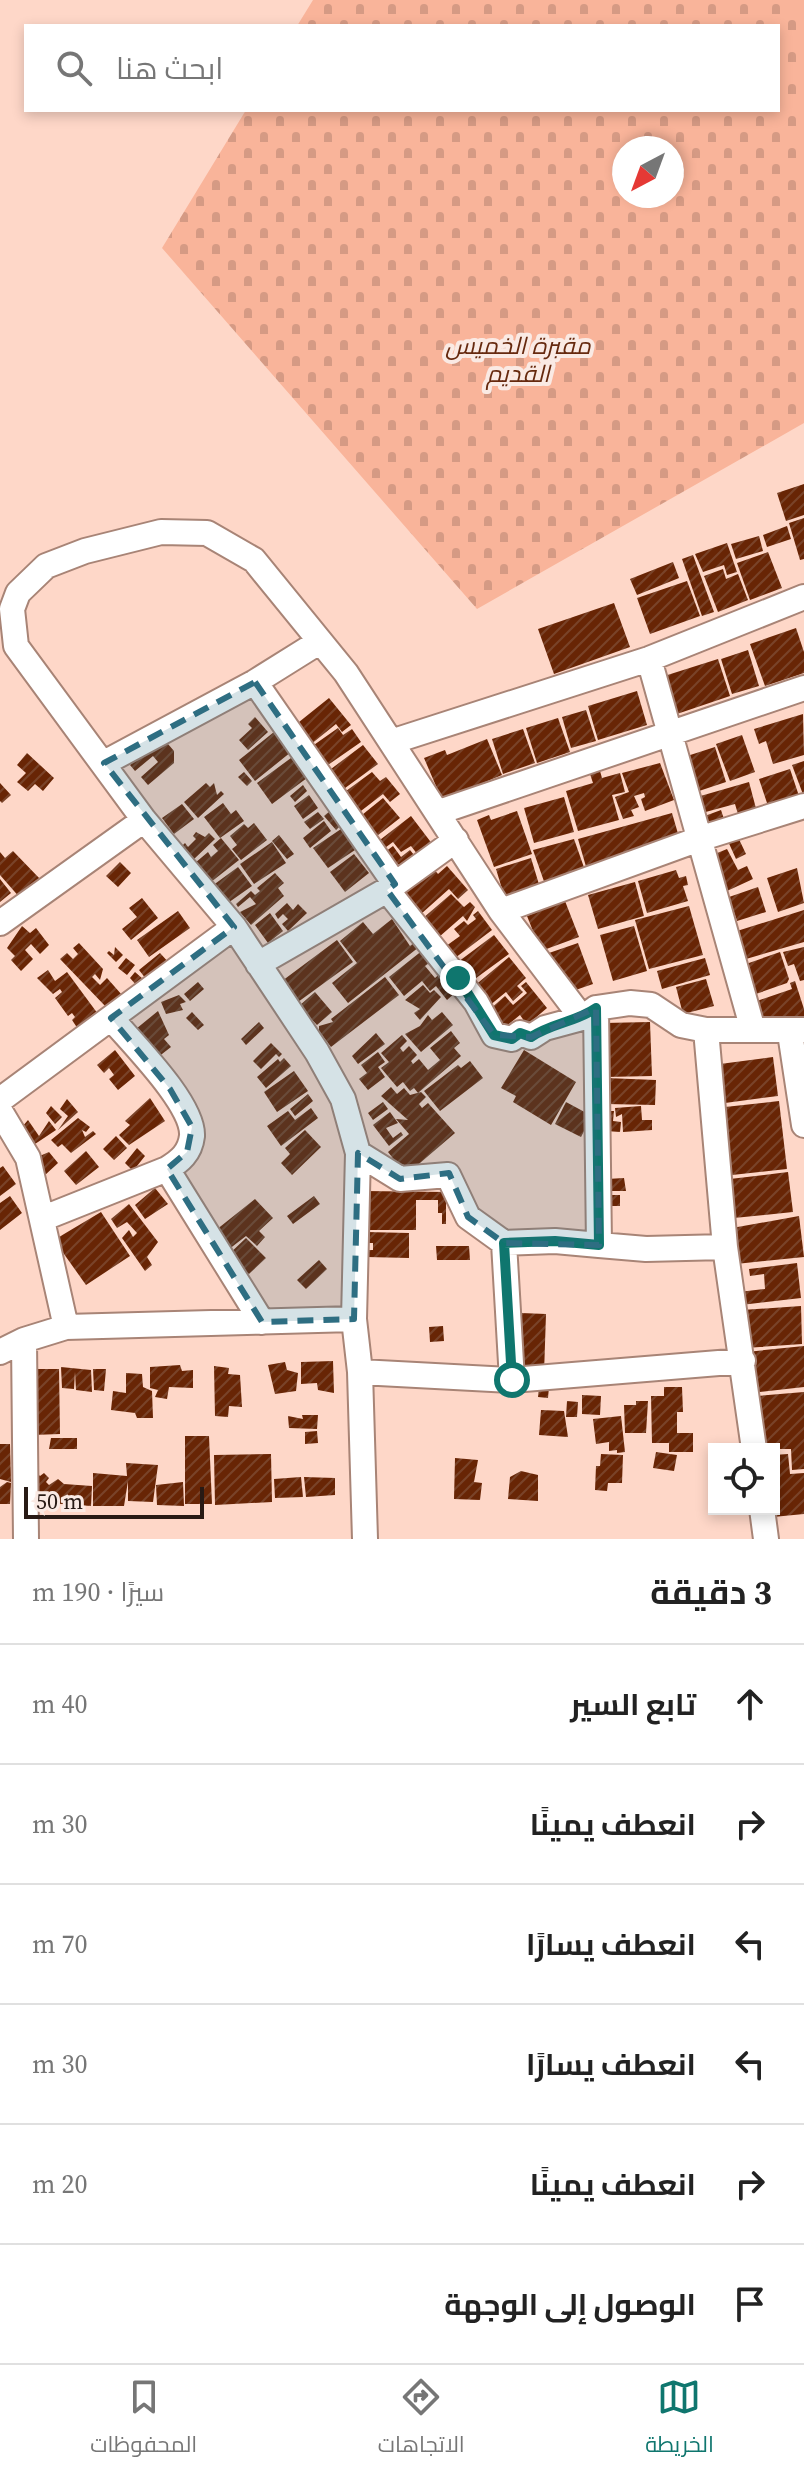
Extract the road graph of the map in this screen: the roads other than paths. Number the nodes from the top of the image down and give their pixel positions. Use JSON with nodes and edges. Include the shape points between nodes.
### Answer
{"nodes":[{"id":1,"x":804,"y":597,"type":"edge"},
{"id":2,"x":319,"y":642,"type":"junction"},
{"id":3,"x":649,"y":659,"type":"junction"},
{"id":4,"x":255,"y":682,"type":"junction"},
{"id":5,"x":804,"y":688,"type":"edge"},
{"id":6,"x":669,"y":733,"type":"junction"},
{"id":7,"x":394,"y":741,"type":"junction"},
{"id":8,"x":104,"y":763,"type":"junction"},
{"id":9,"x":804,"y":806,"type":"edge"},
{"id":10,"x":439,"y":812,"type":"junction"},
{"id":11,"x":144,"y":820,"type":"junction"},
{"id":12,"x":702,"y":838,"type":"junction"},
{"id":13,"x":456,"y":840,"type":"junction"},
{"id":14,"x":391,"y":887,"type":"junction"},
{"id":15,"x":501,"y":911,"type":"junction"},
{"id":16,"x":0,"y":923,"type":"edge"},
{"id":17,"x":234,"y":927,"type":"junction"},
{"id":18,"x":258,"y":964,"type":"junction"},
{"id":19,"x":589,"y":1013,"type":"junction"},
{"id":20,"x":111,"y":1018,"type":"junction"},
{"id":21,"x":706,"y":1030,"type":"junction"},
{"id":22,"x":753,"y":1030,"type":"junction"},
{"id":23,"x":797,"y":1031,"type":"edge"},
{"id":24,"x":0,"y":1100,"type":"edge"},
{"id":25,"x":0,"y":1111,"type":"edge"},
{"id":26,"x":804,"y":1125,"type":"edge"},
{"id":27,"x":358,"y":1153,"type":"junction"},
{"id":28,"x":167,"y":1169,"type":"junction"},
{"id":29,"x":44,"y":1218,"type":"junction"},
{"id":30,"x":504,"y":1243,"type":"junction"},
{"id":31,"x":599,"y":1245,"type":"junction"},
{"id":32,"x":725,"y":1247,"type":"junction"},
{"id":33,"x":354,"y":1319,"type":"junction"},
{"id":34,"x":262,"y":1322,"type":"junction"},
{"id":35,"x":66,"y":1327,"type":"junction"},
{"id":36,"x":24,"y":1340,"type":"junction"},
{"id":37,"x":0,"y":1352,"type":"edge"},
{"id":38,"x":743,"y":1361,"type":"junction"},
{"id":39,"x":360,"y":1372,"type":"junction"},
{"id":40,"x":512,"y":1380,"type":"junction"},
{"id":41,"x":753,"y":1443,"type":"edge"},
{"id":42,"x":763,"y":1515,"type":"edge"},
{"id":43,"x":26,"y":1539,"type":"edge"},
{"id":44,"x":365,"y":1539,"type":"edge"},
{"id":45,"x":766,"y":1539,"type":"edge"}],
"edges":[{"from":1,"to":3,"type":"street"},
{"from":2,"to":4,"type":"street"},
{"from":2,"to":7,"type":"street"},
{"from":2,"to":8,"type":"street","via":[[254,560],[207,533],[161,532],[46,566],[18,593],[12,609],[16,646]]},
{"from":3,"to":6,"type":"street"},
{"from":3,"to":7,"type":"street"},
{"from":4,"to":8,"type":"street"},
{"from":4,"to":14,"type":"street"},
{"from":5,"to":6,"type":"street"},
{"from":6,"to":10,"type":"street"},
{"from":6,"to":12,"type":"street"},
{"from":7,"to":10,"type":"street"},
{"from":8,"to":11,"type":"street"},
{"from":9,"to":12,"type":"street"},
{"from":10,"to":13,"type":"street"},
{"from":11,"to":16,"type":"street"},
{"from":11,"to":17,"type":"street"},
{"from":12,"to":15,"type":"street"},
{"from":12,"to":22,"type":"street"},
{"from":13,"to":14,"type":"street"},
{"from":13,"to":15,"type":"street"},
{"from":14,"to":18,"type":"street"},
{"from":14,"to":19,"type":"street","via":[[476,1002],[494,1035],[531,1037]]},
{"from":15,"to":19,"type":"street"},
{"from":17,"to":18,"type":"street"},
{"from":17,"to":20,"type":"street"},
{"from":18,"to":27,"type":"street","via":[[343,1099]]},
{"from":19,"to":21,"type":"street","via":[[630,1003],[651,1005],[681,1025]]},
{"from":19,"to":31,"type":"street"},
{"from":20,"to":24,"type":"street"},
{"from":20,"to":28,"type":"street","via":[[170,1089],[192,1127],[187,1152]]},
{"from":21,"to":22,"type":"street"},
{"from":21,"to":32,"type":"street"},
{"from":22,"to":23,"type":"street"},
{"from":23,"to":26,"type":"street"},
{"from":25,"to":29,"type":"street","via":[[28,1158]]},
{"from":27,"to":30,"type":"street","via":[[400,1179],[448,1175],[468,1217]]},
{"from":27,"to":33,"type":"street"},
{"from":28,"to":29,"type":"street"},
{"from":28,"to":34,"type":"street"},
{"from":29,"to":35,"type":"street"},
{"from":30,"to":31,"type":"street"},
{"from":30,"to":40,"type":"street"},
{"from":31,"to":32,"type":"street"},
{"from":32,"to":38,"type":"street"},
{"from":33,"to":34,"type":"street"},
{"from":33,"to":39,"type":"street"},
{"from":34,"to":35,"type":"street"},
{"from":35,"to":36,"type":"street"},
{"from":36,"to":37,"type":"street"},
{"from":36,"to":43,"type":"street"},
{"from":38,"to":40,"type":"street"},
{"from":38,"to":41,"type":"street"},
{"from":39,"to":40,"type":"street"},
{"from":39,"to":44,"type":"street"},
{"from":42,"to":45,"type":"street"}]}
